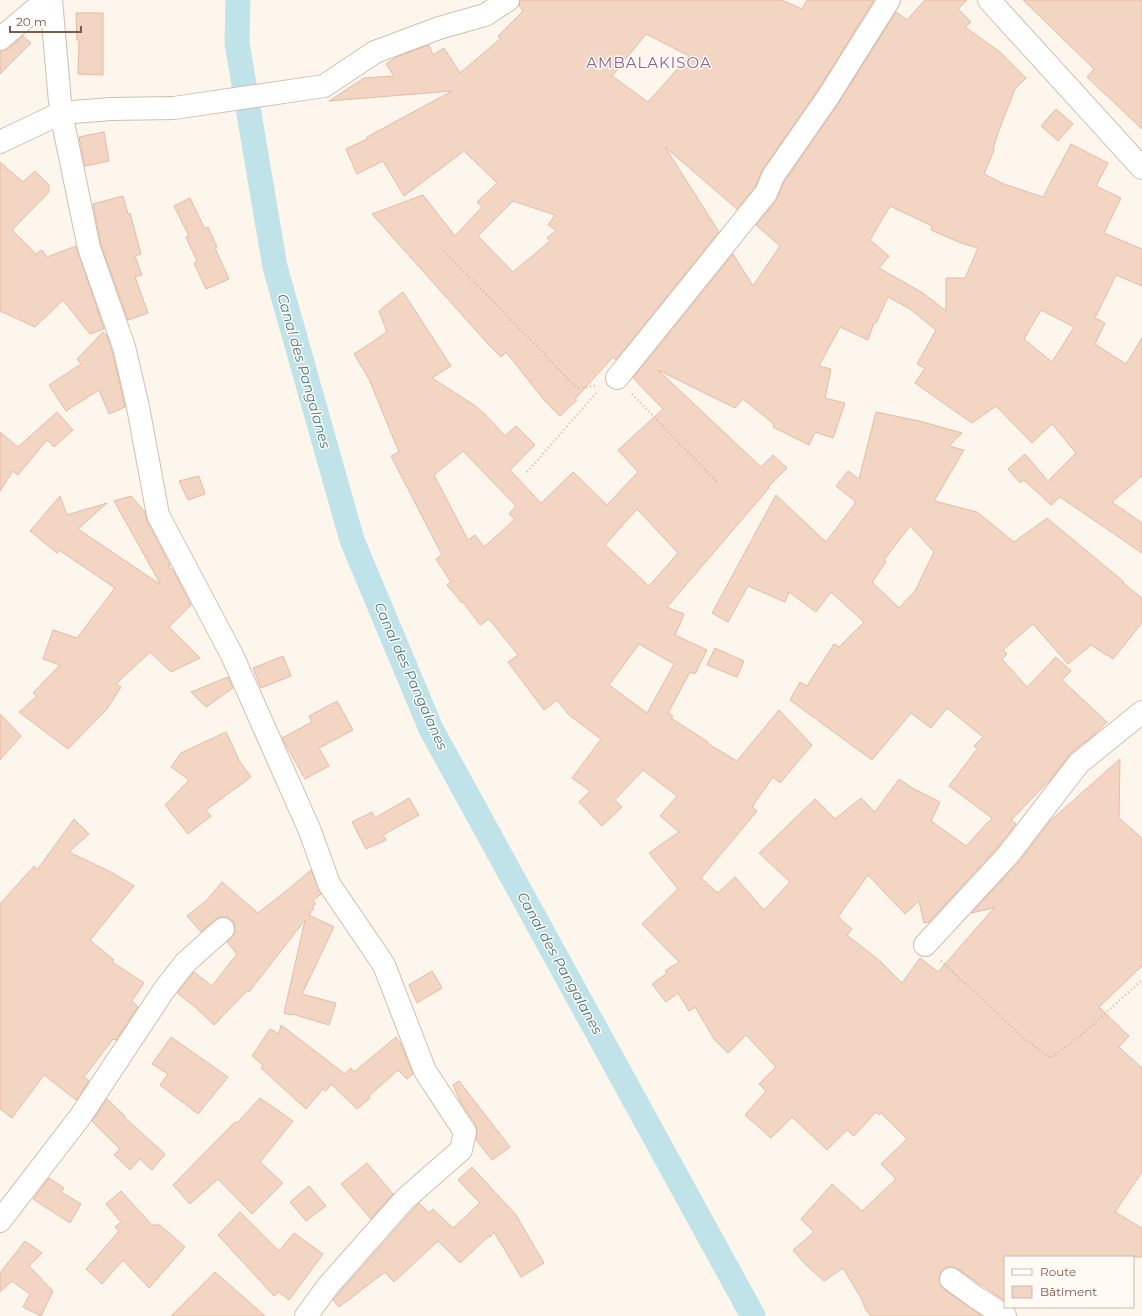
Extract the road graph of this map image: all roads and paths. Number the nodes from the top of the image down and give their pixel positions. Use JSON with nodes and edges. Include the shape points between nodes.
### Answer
{"nodes":[{"id":1,"x":46,"y":0,"type":"edge"},
{"id":2,"x":51,"y":0,"type":"edge"},
{"id":3,"x":508,"y":0,"type":"edge"},
{"id":4,"x":889,"y":0,"type":"edge"},
{"id":5,"x":989,"y":0,"type":"edge"},
{"id":6,"x":0,"y":39,"type":"edge"},
{"id":7,"x":61,"y":113,"type":"junction"},
{"id":8,"x":0,"y":142,"type":"edge"},
{"id":9,"x":1142,"y":168,"type":"edge"},
{"id":10,"x":444,"y":251,"type":"dead end"},
{"id":11,"x":610,"y":381,"type":"junction"},
{"id":12,"x":527,"y":472,"type":"dead end"},
{"id":13,"x":717,"y":482,"type":"dead end"},
{"id":14,"x":1142,"y":712,"type":"edge"},
{"id":15,"x":223,"y":929,"type":"dead end"},
{"id":16,"x":925,"y":945,"type":"joint"},
{"id":17,"x":1142,"y":980,"type":"edge"},
{"id":18,"x":0,"y":1221,"type":"edge"},
{"id":19,"x":951,"y":1279,"type":"dead end"},
{"id":20,"x":306,"y":1316,"type":"edge"},
{"id":21,"x":1005,"y":1316,"type":"edge"}],
"edges":[{"from":1,"to":6,"type":"street"},
{"from":2,"to":7,"type":"street"},
{"from":3,"to":7,"type":"street","via":[[485,15],[439,28],[375,52],[324,86],[174,108]]},
{"from":4,"to":11,"type":"street","via":[[828,97],[773,176],[766,192]]},
{"from":5,"to":9,"type":"street"},
{"from":7,"to":8,"type":"street"},
{"from":7,"to":20,"type":"street","via":[[89,248],[124,347],[158,515],[232,655],[310,831],[329,884],[384,965],[425,1071],[465,1132],[461,1150],[405,1198],[328,1286]]},
{"from":10,"to":11,"type":"path","via":[[577,388]]},
{"from":11,"to":12,"type":"path"},
{"from":11,"to":13,"type":"path"},
{"from":14,"to":16,"type":"street","via":[[1079,763],[1008,855]]},
{"from":15,"to":18,"type":"street","via":[[185,963],[164,990],[80,1118]]},
{"from":16,"to":17,"type":"path","via":[[1027,1041],[1051,1058],[1079,1037]]},
{"from":19,"to":21,"type":"street"}]}
